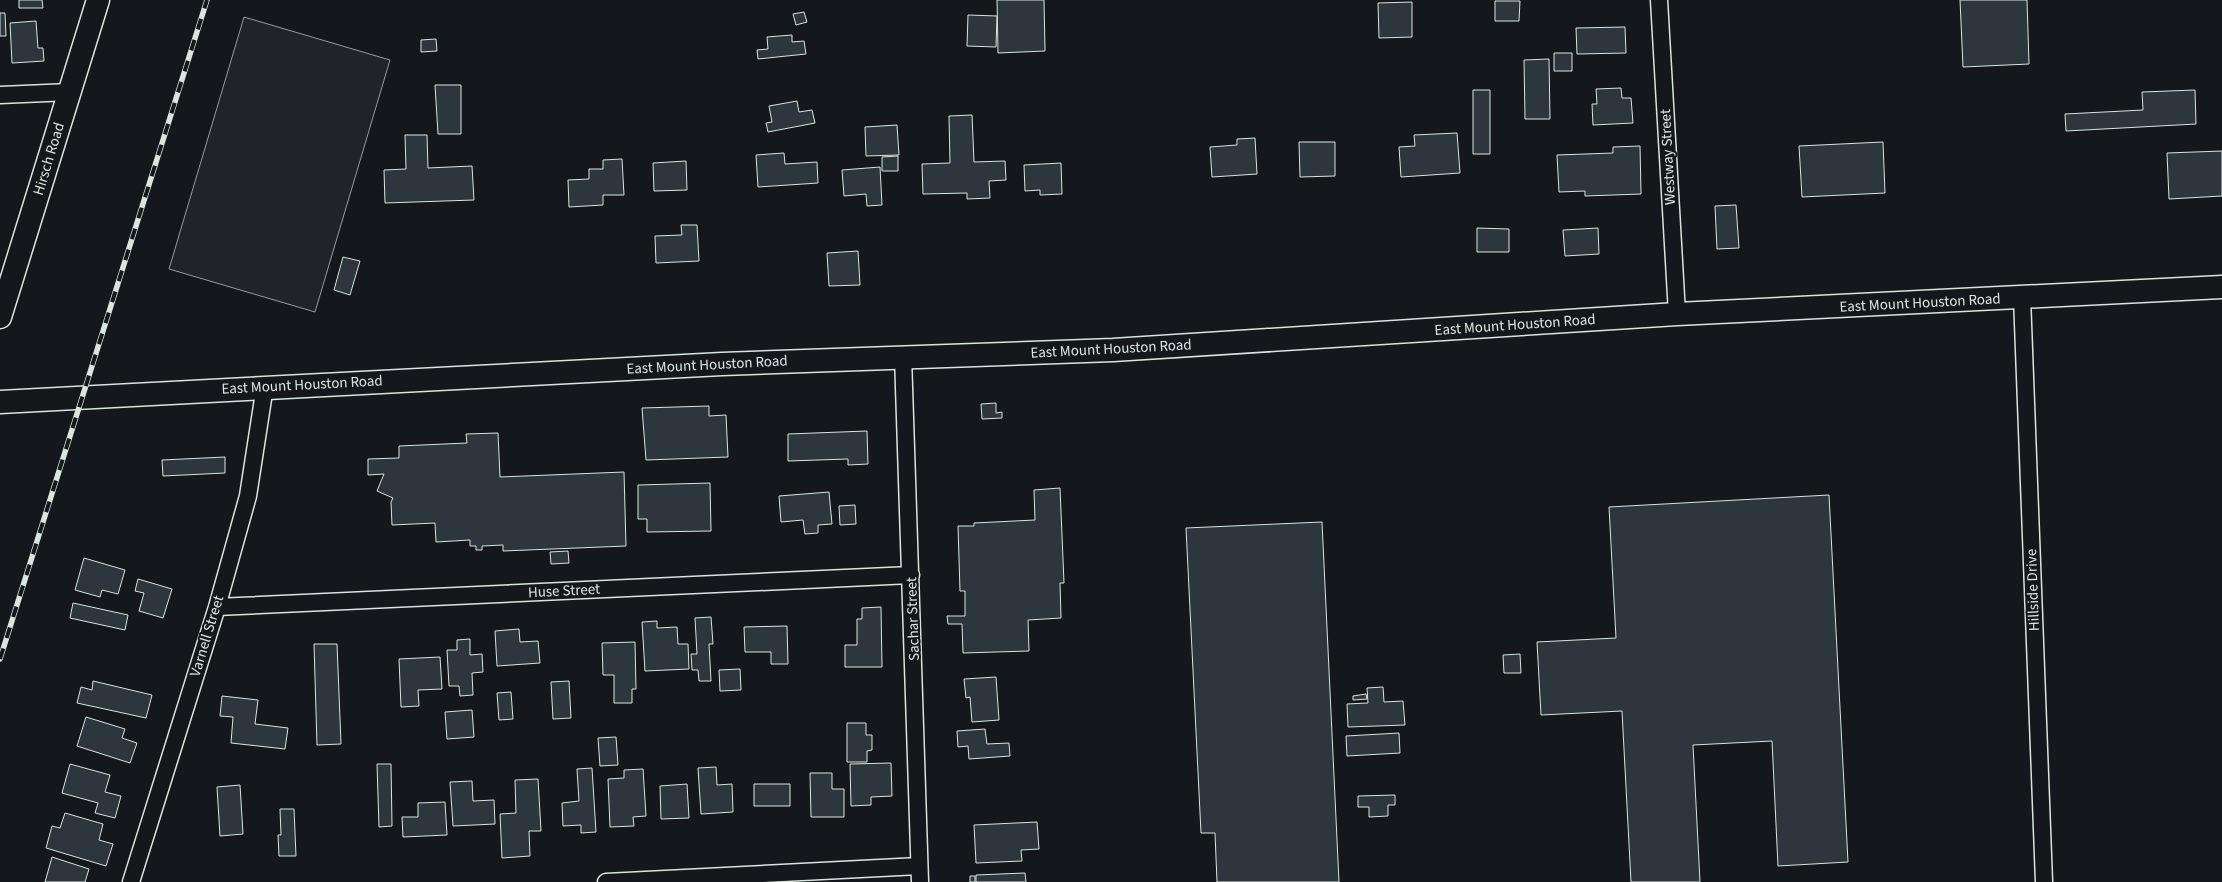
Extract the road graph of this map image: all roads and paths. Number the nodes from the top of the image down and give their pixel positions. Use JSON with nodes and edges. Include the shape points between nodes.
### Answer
{"nodes":[{"id":1,"x":98,"y":0,"type":"edge"},
{"id":2,"x":1659,"y":0,"type":"edge"},
{"id":3,"x":70,"y":92,"type":"junction"},
{"id":4,"x":0,"y":95,"type":"edge"},
{"id":5,"x":2222,"y":288,"type":"edge"},
{"id":6,"x":2022,"y":298,"type":"junction"},
{"id":7,"x":1677,"y":314,"type":"junction"},
{"id":8,"x":0,"y":317,"type":"edge"},
{"id":9,"x":903,"y":356,"type":"junction"},
{"id":10,"x":265,"y":386,"type":"junction"},
{"id":11,"x":0,"y":402,"type":"edge"},
{"id":12,"x":912,"y":575,"type":"junction"},
{"id":13,"x":217,"y":607,"type":"junction"},
{"id":14,"x":919,"y":874,"type":"edge"},
{"id":15,"x":131,"y":882,"type":"edge"},
{"id":16,"x":606,"y":882,"type":"edge"},
{"id":17,"x":2044,"y":882,"type":"edge"}],
"edges":[{"from":1,"to":3,"type":"main road","name":"Hirsch Road"},
{"from":2,"to":7,"type":"street","name":"Westway Street"},
{"from":3,"to":4,"type":"street"},
{"from":3,"to":8,"type":"main road","name":"Hirsch Road"},
{"from":5,"to":6,"type":"main road","name":"East Mount Houston Road"},
{"from":6,"to":7,"type":"main road","name":"East Mount Houston Road"},
{"from":6,"to":17,"type":"street","name":"Hillside Drive"},
{"from":7,"to":9,"type":"main road","name":"East Mount Houston Road","via":[[1113,350]]},
{"from":9,"to":10,"type":"main road","name":"East Mount Houston Road"},
{"from":9,"to":12,"type":"street","name":"Sachar Street"},
{"from":10,"to":11,"type":"main road","name":"East Mount Houston Road"},
{"from":10,"to":13,"type":"street","name":"Varnell Street","via":[[248,496]]},
{"from":12,"to":13,"type":"street","name":"Huse Street"},
{"from":12,"to":14,"type":"street","name":"Sachar Street"},
{"from":13,"to":15,"type":"street","name":"Varnell Street"},
{"from":14,"to":16,"type":"street"}]}
